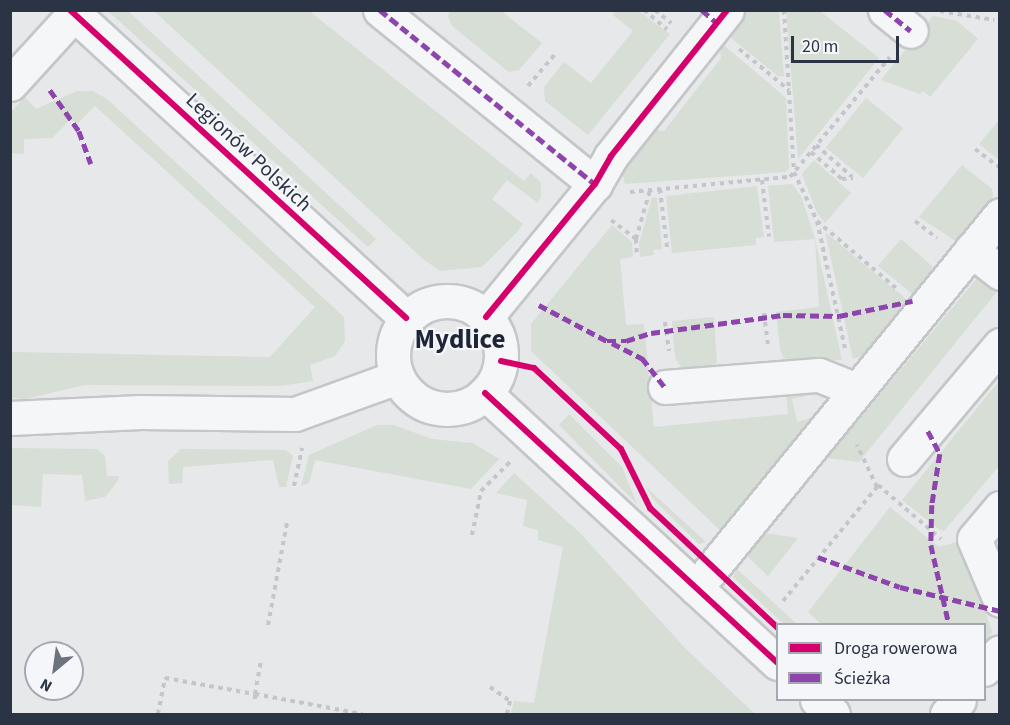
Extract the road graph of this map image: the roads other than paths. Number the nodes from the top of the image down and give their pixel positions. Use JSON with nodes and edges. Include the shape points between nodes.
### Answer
{"nodes":[{"id":1,"x":380,"y":10,"type":"edge"},
{"id":2,"x":885,"y":10,"type":"edge"},
{"id":3,"x":72,"y":12,"type":"edge"},
{"id":4,"x":715,"y":18,"type":"edge"},
{"id":5,"x":911,"y":32,"type":"dead end"},
{"id":6,"x":10,"y":84,"type":"edge"},
{"id":7,"x":595,"y":184,"type":"junction"},
{"id":8,"x":999,"y":214,"type":"edge"},
{"id":9,"x":971,"y":250,"type":"junction"},
{"id":10,"x":999,"y":273,"type":"edge"},
{"id":11,"x":486,"y":317,"type":"junction"},
{"id":12,"x":406,"y":318,"type":"junction"},
{"id":13,"x":999,"y":345,"type":"edge"},
{"id":14,"x":397,"y":377,"type":"junction"},
{"id":15,"x":665,"y":387,"type":"dead end"},
{"id":16,"x":855,"y":389,"type":"junction"},
{"id":17,"x":485,"y":393,"type":"junction"},
{"id":18,"x":10,"y":418,"type":"edge"},
{"id":19,"x":894,"y":469,"type":"road end"},
{"id":20,"x":999,"y":508,"type":"edge"},
{"id":21,"x":696,"y":588,"type":"junction"},
{"id":22,"x":999,"y":600,"type":"edge"},
{"id":23,"x":999,"y":652,"type":"edge"},
{"id":24,"x":776,"y":662,"type":"edge"},
{"id":25,"x":986,"y":667,"type":"edge"},
{"id":26,"x":819,"y":701,"type":"edge"},
{"id":27,"x":957,"y":701,"type":"edge"},
{"id":28,"x":833,"y":714,"type":"edge"},
{"id":29,"x":947,"y":714,"type":"edge"}],
"edges":[{"from":1,"to":7,"type":"street"},
{"from":2,"to":5,"type":"street"},
{"from":3,"to":6,"type":"street"},
{"from":3,"to":12,"type":"street","name":"Legionów Polskich"},
{"from":4,"to":7,"type":"street","via":[[611,156]]},
{"from":7,"to":11,"type":"street"},
{"from":8,"to":9,"type":"street"},
{"from":9,"to":10,"type":"street"},
{"from":9,"to":16,"type":"street"},
{"from":11,"to":12,"type":"street","via":[[472,307],[437,301]]},
{"from":11,"to":17,"type":"street","via":[[499,342],[501,361]]},
{"from":12,"to":14,"type":"street","via":[[393,346]]},
{"from":13,"to":19,"type":"street"},
{"from":14,"to":17,"type":"street","via":[[406,392],[437,408],[454,409]]},
{"from":14,"to":18,"type":"street","via":[[295,414],[141,412]]},
{"from":15,"to":16,"type":"street","via":[[819,375]]},
{"from":16,"to":21,"type":"street"},
{"from":17,"to":21,"type":"street"},
{"from":20,"to":22,"type":"street","via":[[974,540]]},
{"from":21,"to":24,"type":"street"},
{"from":23,"to":25,"type":"street"},
{"from":26,"to":28,"type":"street"},
{"from":27,"to":29,"type":"street"}]}
